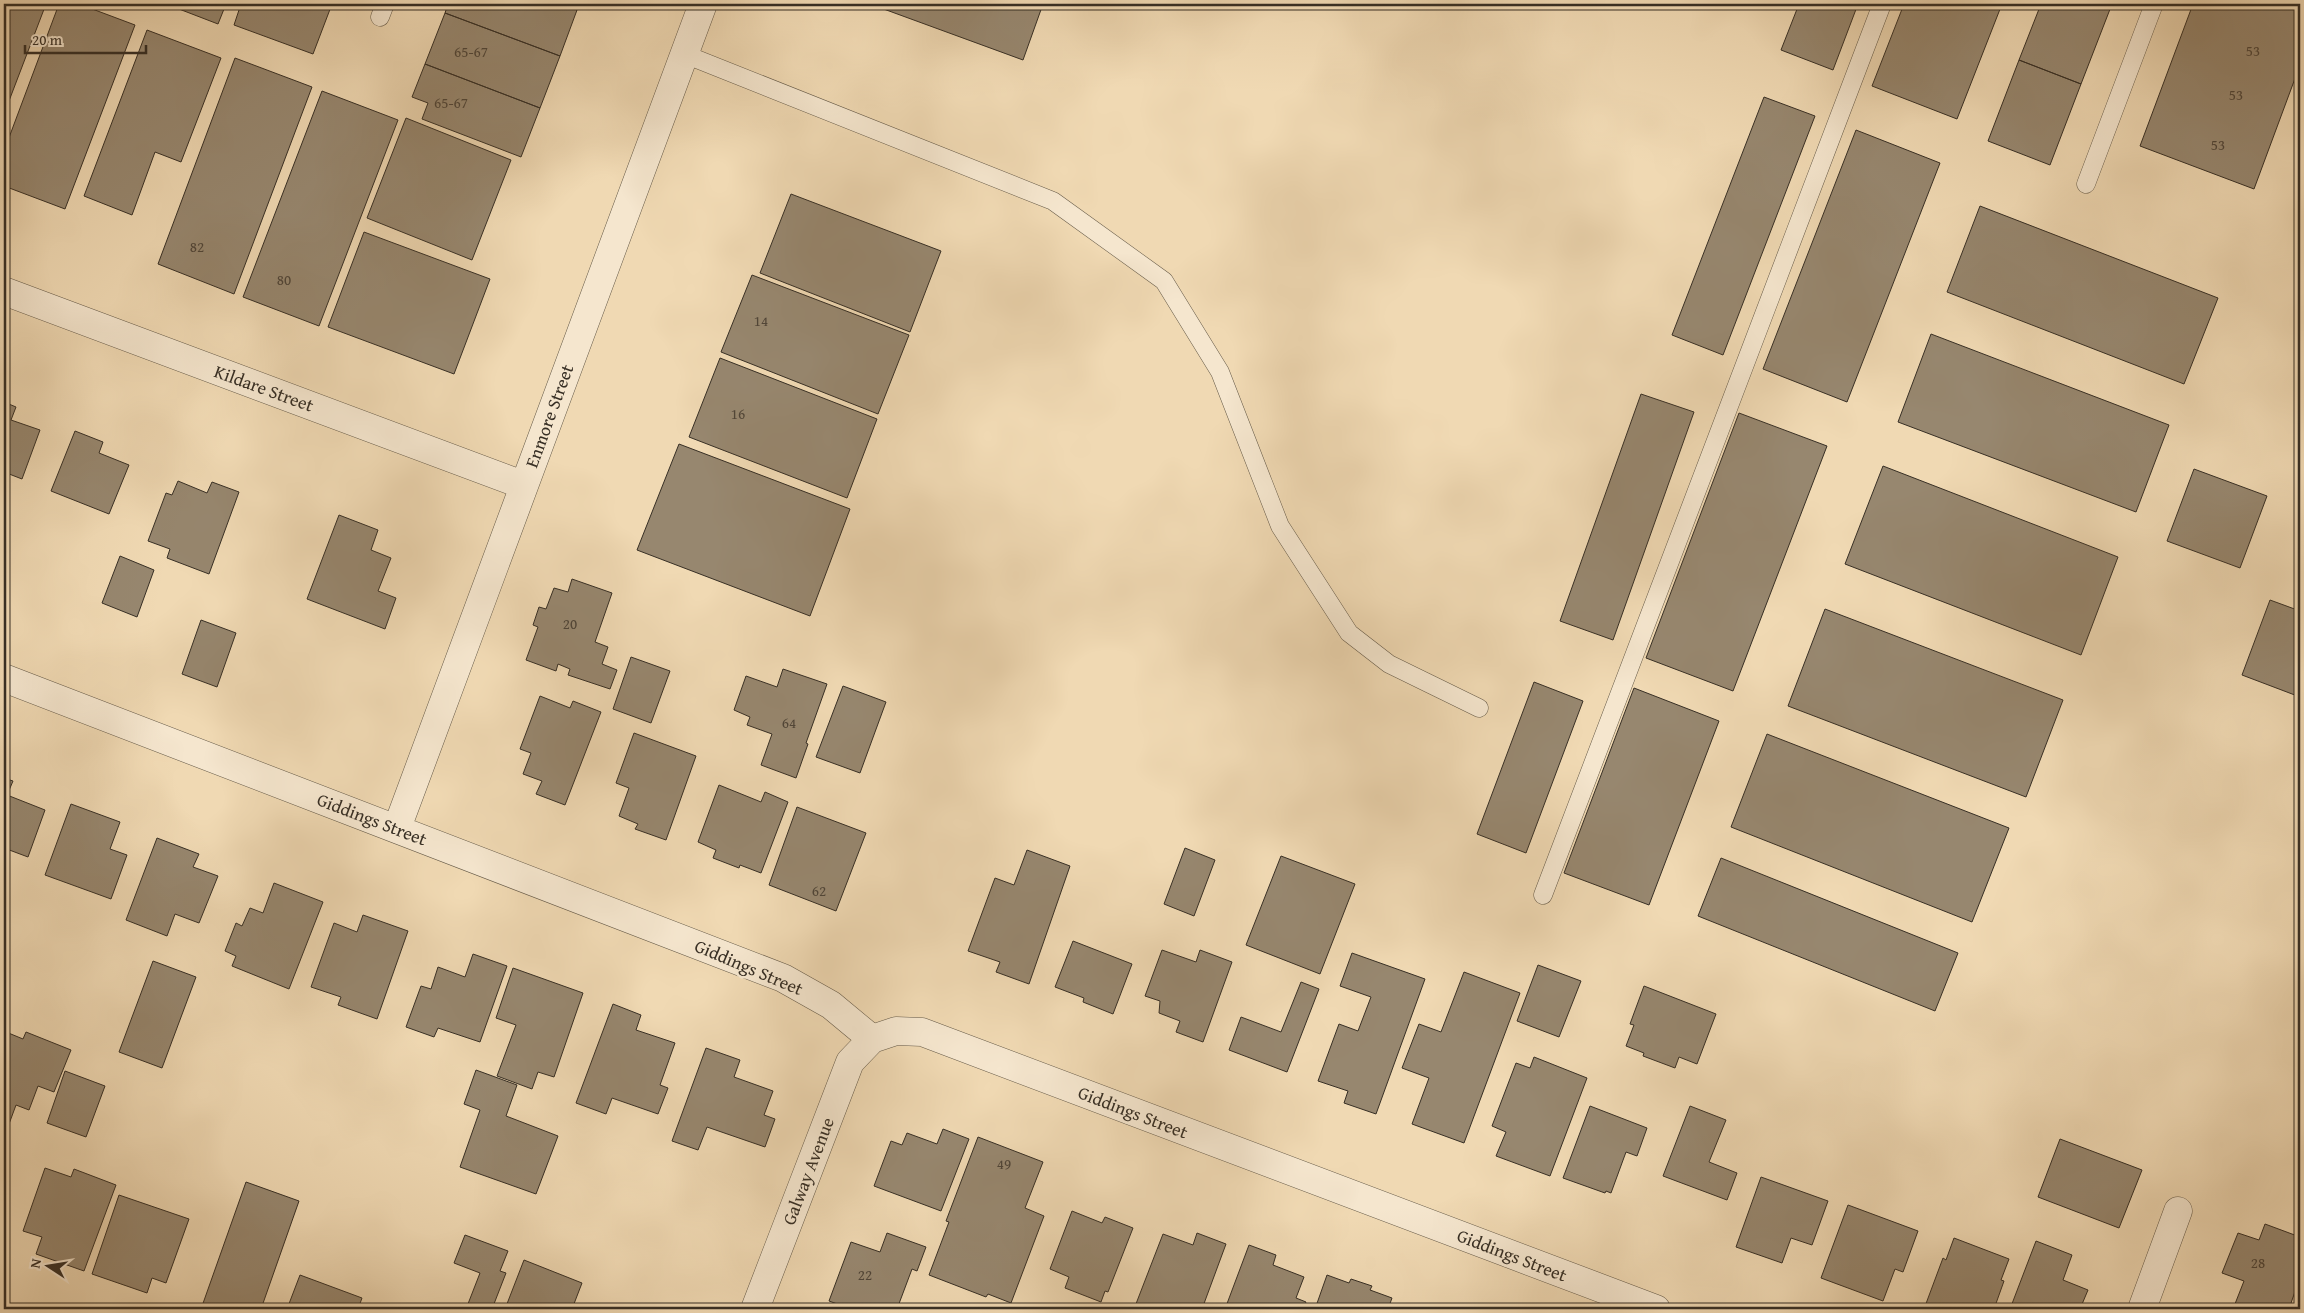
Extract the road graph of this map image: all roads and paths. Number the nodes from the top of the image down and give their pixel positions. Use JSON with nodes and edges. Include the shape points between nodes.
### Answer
{"nodes":[{"id":1,"x":703,"y":4,"type":"edge"},
{"id":2,"x":1882,"y":4,"type":"edge"},
{"id":3,"x":2154,"y":4,"type":"edge"},
{"id":4,"x":684,"y":54,"type":"junction"},
{"id":5,"x":2086,"y":184,"type":"dead end"},
{"id":6,"x":4,"y":291,"type":"edge"},
{"id":7,"x":523,"y":485,"type":"junction"},
{"id":8,"x":4,"y":678,"type":"edge"},
{"id":9,"x":1479,"y":708,"type":"dead end"},
{"id":10,"x":397,"y":828,"type":"junction"},
{"id":11,"x":1543,"y":895,"type":"dead end"},
{"id":12,"x":872,"y":1039,"type":"junction"},
{"id":13,"x":2178,"y":1211,"type":"dead end"},
{"id":14,"x":756,"y":1309,"type":"edge"},
{"id":15,"x":1656,"y":1309,"type":"edge"},
{"id":16,"x":2142,"y":1309,"type":"edge"}],
"edges":[{"from":1,"to":4,"type":"street","name":"Enmore Street"},
{"from":2,"to":11,"type":"lane"},
{"from":3,"to":5,"type":"lane"},
{"from":4,"to":7,"type":"street","name":"Enmore Street"},
{"from":4,"to":9,"type":"lane","via":[[1053,201],[1164,281],[1220,372],[1280,526],[1349,633],[1389,664]]},
{"from":6,"to":7,"type":"street","name":"Kildare Street"},
{"from":7,"to":10,"type":"street","name":"Enmore Street"},
{"from":8,"to":10,"type":"street","name":"Giddings Street"},
{"from":10,"to":12,"type":"street","name":"Giddings Street","via":[[783,978],[831,1005]]},
{"from":12,"to":14,"type":"street","name":"Galway Avenue","via":[[850,1062]]},
{"from":12,"to":15,"type":"street","name":"Giddings Street","via":[[896,1031],[922,1032]]},
{"from":13,"to":16,"type":"street"}]}
